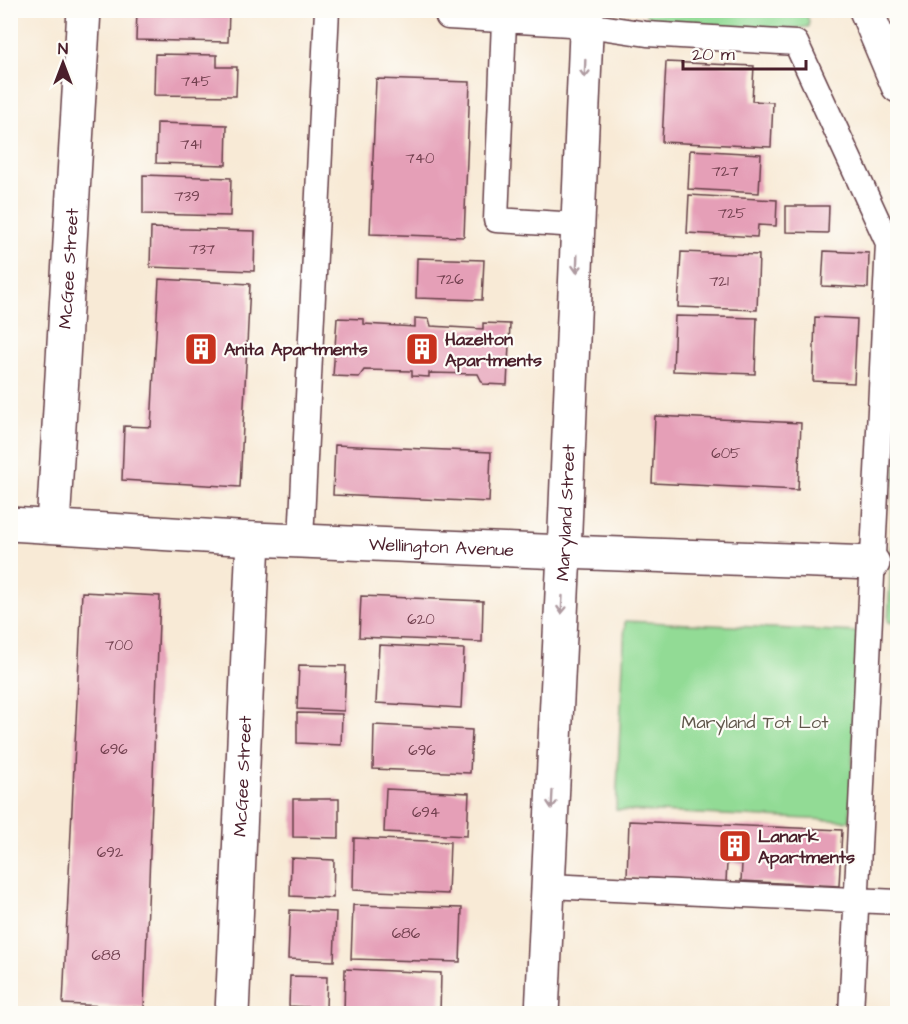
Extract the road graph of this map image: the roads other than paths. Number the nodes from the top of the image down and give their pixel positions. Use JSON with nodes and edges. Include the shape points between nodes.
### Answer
{"nodes":[{"id":1,"x":84,"y":10,"type":"edge"},
{"id":2,"x":327,"y":10,"type":"edge"},
{"id":3,"x":448,"y":10,"type":"edge"},
{"id":4,"x":587,"y":18,"type":"edge"},
{"id":5,"x":504,"y":21,"type":"junction"},
{"id":6,"x":881,"y":27,"type":"edge"},
{"id":7,"x":897,"y":86,"type":"edge"},
{"id":8,"x":578,"y":225,"type":"junction"},
{"id":9,"x":10,"y":524,"type":"edge"},
{"id":10,"x":53,"y":526,"type":"junction"},
{"id":11,"x":253,"y":539,"type":"junction"},
{"id":12,"x":302,"y":540,"type":"junction"},
{"id":13,"x":564,"y":552,"type":"junction"},
{"id":14,"x":873,"y":563,"type":"junction"},
{"id":15,"x":548,"y":886,"type":"junction"},
{"id":16,"x":856,"y":901,"type":"junction"},
{"id":17,"x":897,"y":902,"type":"edge"},
{"id":18,"x":232,"y":1014,"type":"edge"},
{"id":19,"x":542,"y":1014,"type":"edge"},
{"id":20,"x":851,"y":1014,"type":"edge"}],
"edges":[{"from":1,"to":10,"type":"street","name":"McGee Street"},
{"from":2,"to":12,"type":"lane"},
{"from":3,"to":5,"type":"lane","via":[[448,17]]},
{"from":4,"to":5,"type":"lane"},
{"from":4,"to":8,"type":"street","name":"Maryland Street","one_way":true},
{"from":4,"to":14,"type":"lane","via":[[647,34],[796,43],[888,243]]},
{"from":5,"to":8,"type":"lane","via":[[496,220]]},
{"from":6,"to":7,"type":"street"},
{"from":8,"to":13,"type":"street","name":"Maryland Street","one_way":true},
{"from":9,"to":10,"type":"street","name":"Wellington Avenue"},
{"from":10,"to":11,"type":"street","name":"Wellington Avenue"},
{"from":11,"to":12,"type":"street","name":"Wellington Avenue"},
{"from":11,"to":18,"type":"street","name":"McGee Street"},
{"from":12,"to":13,"type":"street","name":"Wellington Avenue"},
{"from":13,"to":14,"type":"street","name":"Wellington Avenue"},
{"from":13,"to":15,"type":"street","name":"Maryland Street","one_way":true},
{"from":14,"to":16,"type":"lane"},
{"from":15,"to":16,"type":"lane"},
{"from":15,"to":19,"type":"street","name":"Maryland Street"},
{"from":16,"to":17,"type":"lane"},
{"from":16,"to":20,"type":"lane"}]}
